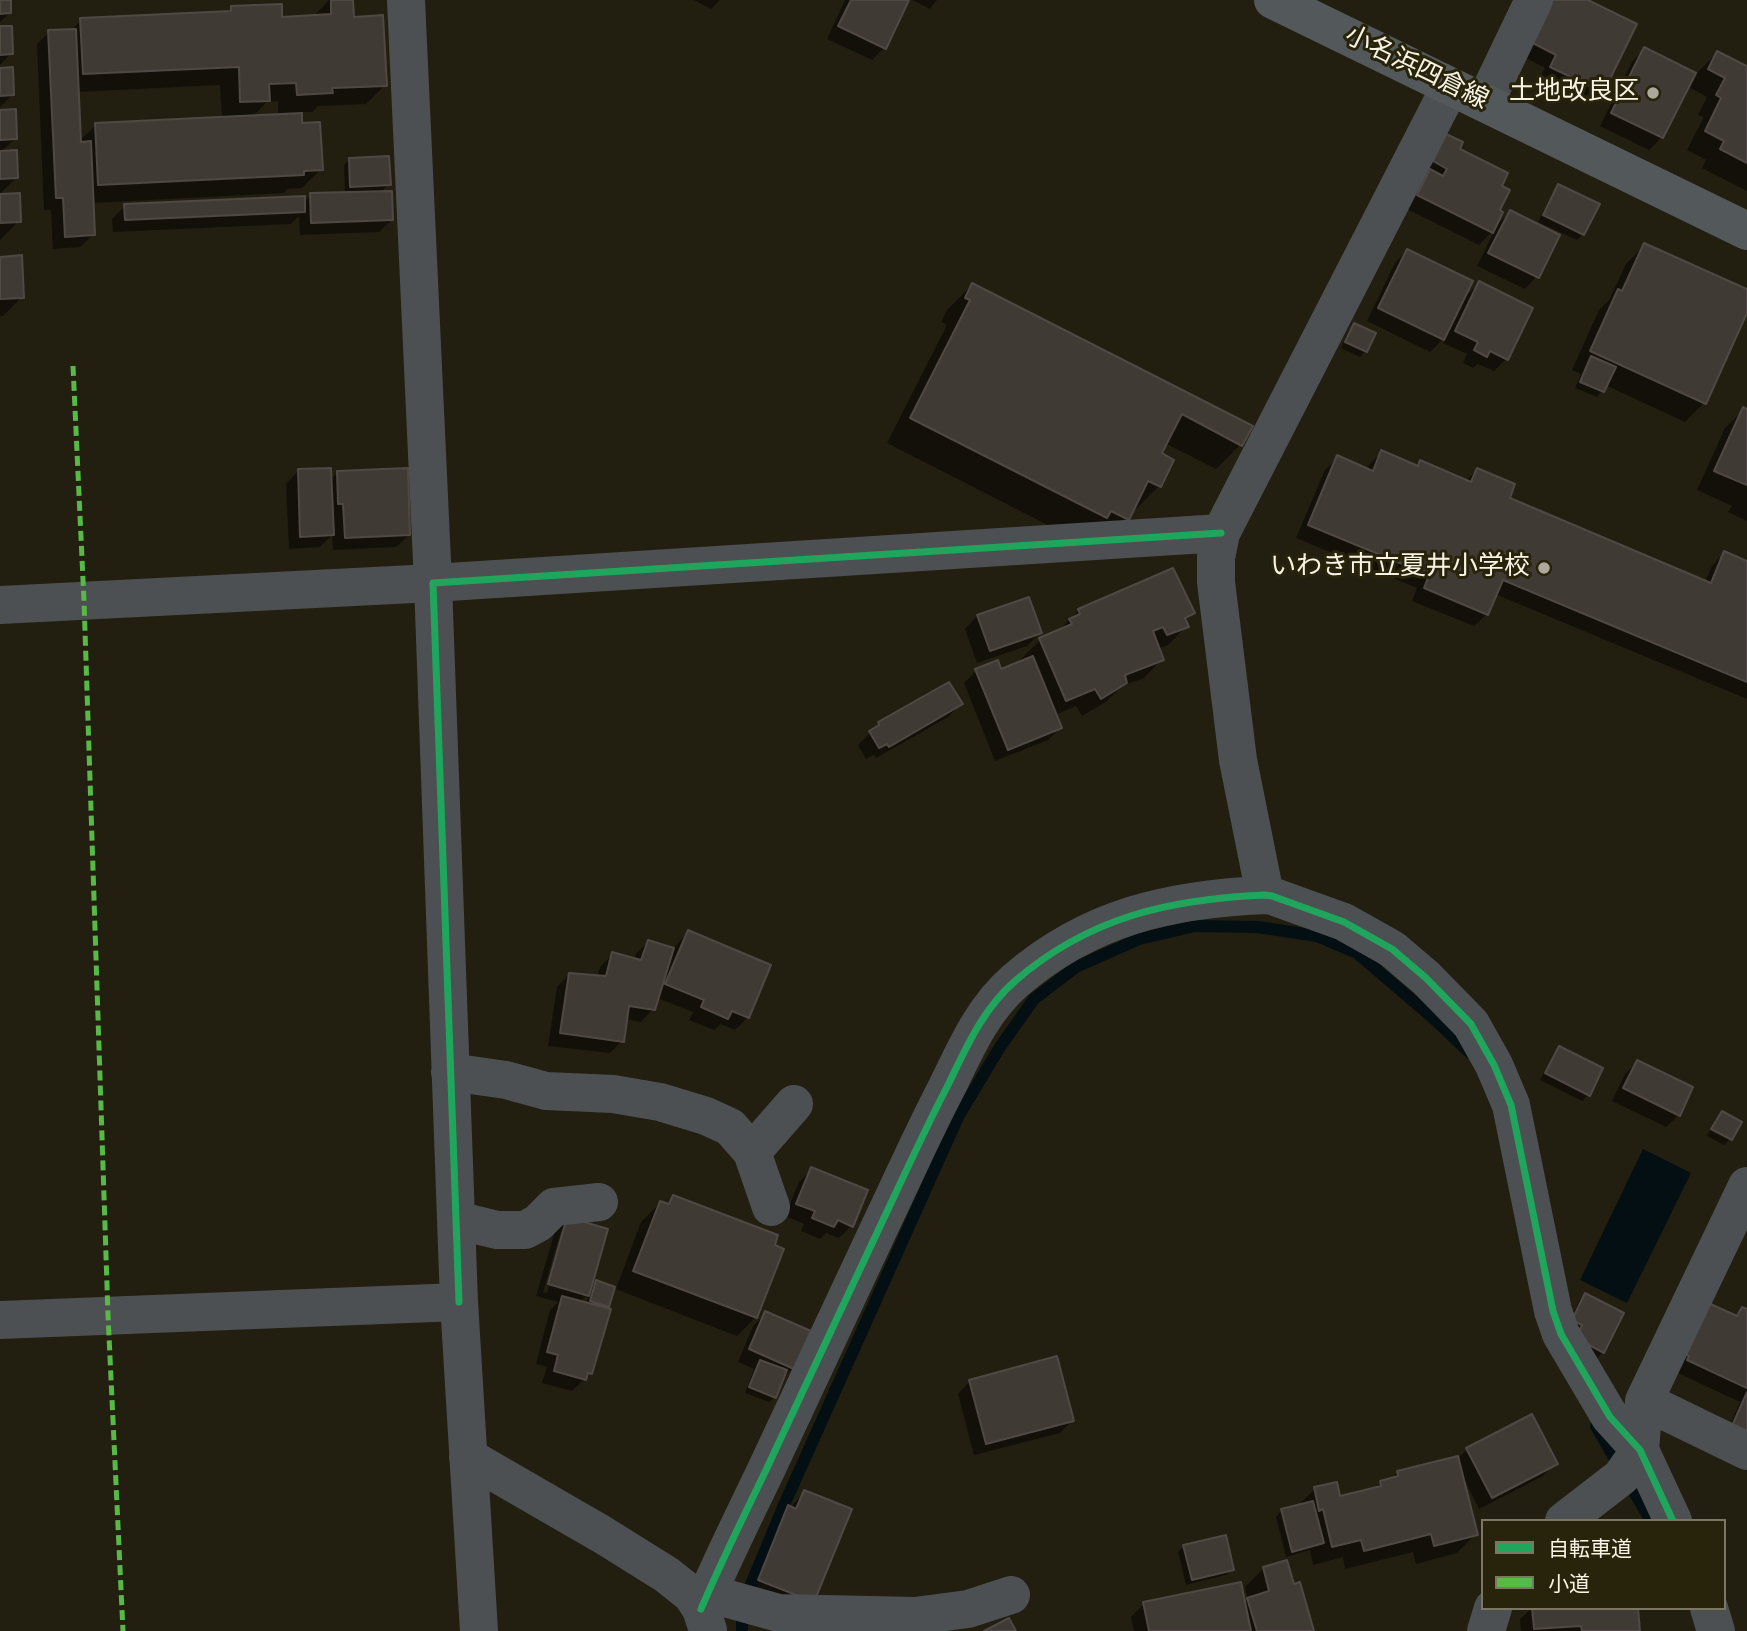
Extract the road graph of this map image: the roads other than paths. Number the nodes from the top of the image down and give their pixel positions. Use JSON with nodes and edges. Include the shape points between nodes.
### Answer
{"nodes":[{"id":1,"x":406,"y":0,"type":"edge"},
{"id":2,"x":1273,"y":0,"type":"edge"},
{"id":3,"x":1534,"y":0,"type":"edge"},
{"id":4,"x":1450,"y":86,"type":"junction"},
{"id":5,"x":1485,"y":102,"type":"junction"},
{"id":6,"x":1747,"y":231,"type":"edge"},
{"id":7,"x":1221,"y":533,"type":"junction"},
{"id":8,"x":433,"y":583,"type":"junction"},
{"id":9,"x":0,"y":605,"type":"edge"},
{"id":10,"x":1265,"y":895,"type":"junction"},
{"id":11,"x":450,"y":1072,"type":"junction"},
{"id":12,"x":794,"y":1104,"type":"dead end"},
{"id":13,"x":752,"y":1152,"type":"junction"},
{"id":14,"x":1747,"y":1186,"type":"edge"},
{"id":15,"x":599,"y":1202,"type":"dead end"},
{"id":16,"x":771,"y":1207,"type":"dead end"},
{"id":17,"x":456,"y":1220,"type":"junction"},
{"id":18,"x":459,"y":1302,"type":"junction"},
{"id":19,"x":0,"y":1320,"type":"edge"},
{"id":20,"x":1644,"y":1401,"type":"junction"},
{"id":21,"x":1747,"y":1451,"type":"edge"},
{"id":22,"x":468,"y":1457,"type":"junction"},
{"id":23,"x":1631,"y":1463,"type":"junction"},
{"id":24,"x":1566,"y":1519,"type":"edge"},
{"id":25,"x":1672,"y":1519,"type":"edge"},
{"id":26,"x":1011,"y":1595,"type":"dead end"},
{"id":27,"x":721,"y":1608,"type":"edge"},
{"id":28,"x":1492,"y":1610,"type":"edge"},
{"id":29,"x":1710,"y":1610,"type":"edge"},
{"id":30,"x":480,"y":1631,"type":"edge"},
{"id":31,"x":1486,"y":1631,"type":"edge"},
{"id":32,"x":1716,"y":1631,"type":"edge"}],
"edges":[{"from":1,"to":8,"type":"street"},
{"from":2,"to":4,"type":"main road","name":"小名浜四倉線"},
{"from":3,"to":5,"type":"street"},
{"from":4,"to":5,"type":"main road","name":"小名浜四倉線"},
{"from":4,"to":7,"type":"street"},
{"from":5,"to":6,"type":"main road","name":"小名浜四倉線"},
{"from":7,"to":8,"type":"street"},
{"from":7,"to":10,"type":"street","via":[[1216,582],[1238,760]]},
{"from":8,"to":9,"type":"street"},
{"from":8,"to":11,"type":"street"},
{"from":10,"to":23,"type":"street","via":[[1344,922],[1392,949],[1471,1024],[1511,1105],[1561,1334]]},
{"from":10,"to":27,"type":"street","via":[[1188,902],[1111,922],[1049,955],[1015,982],[978,1024],[931,1118]]},
{"from":11,"to":13,"type":"street","via":[[546,1091],[660,1102],[730,1127]]},
{"from":11,"to":17,"type":"street"},
{"from":12,"to":13,"type":"street"},
{"from":13,"to":16,"type":"street"},
{"from":14,"to":20,"type":"street"},
{"from":15,"to":17,"type":"street","via":[[554,1207],[525,1230],[497,1230]]},
{"from":17,"to":18,"type":"street"},
{"from":18,"to":19,"type":"street"},
{"from":18,"to":22,"type":"street"},
{"from":20,"to":21,"type":"street"},
{"from":20,"to":23,"type":"street"},
{"from":22,"to":27,"type":"street","via":[[603,1535],[692,1595]]},
{"from":22,"to":30,"type":"street"},
{"from":23,"to":24,"type":"street"},
{"from":23,"to":25,"type":"street"},
{"from":26,"to":27,"type":"street","via":[[968,1609],[915,1616]]},
{"from":28,"to":31,"type":"street"},
{"from":29,"to":32,"type":"street"}]}
